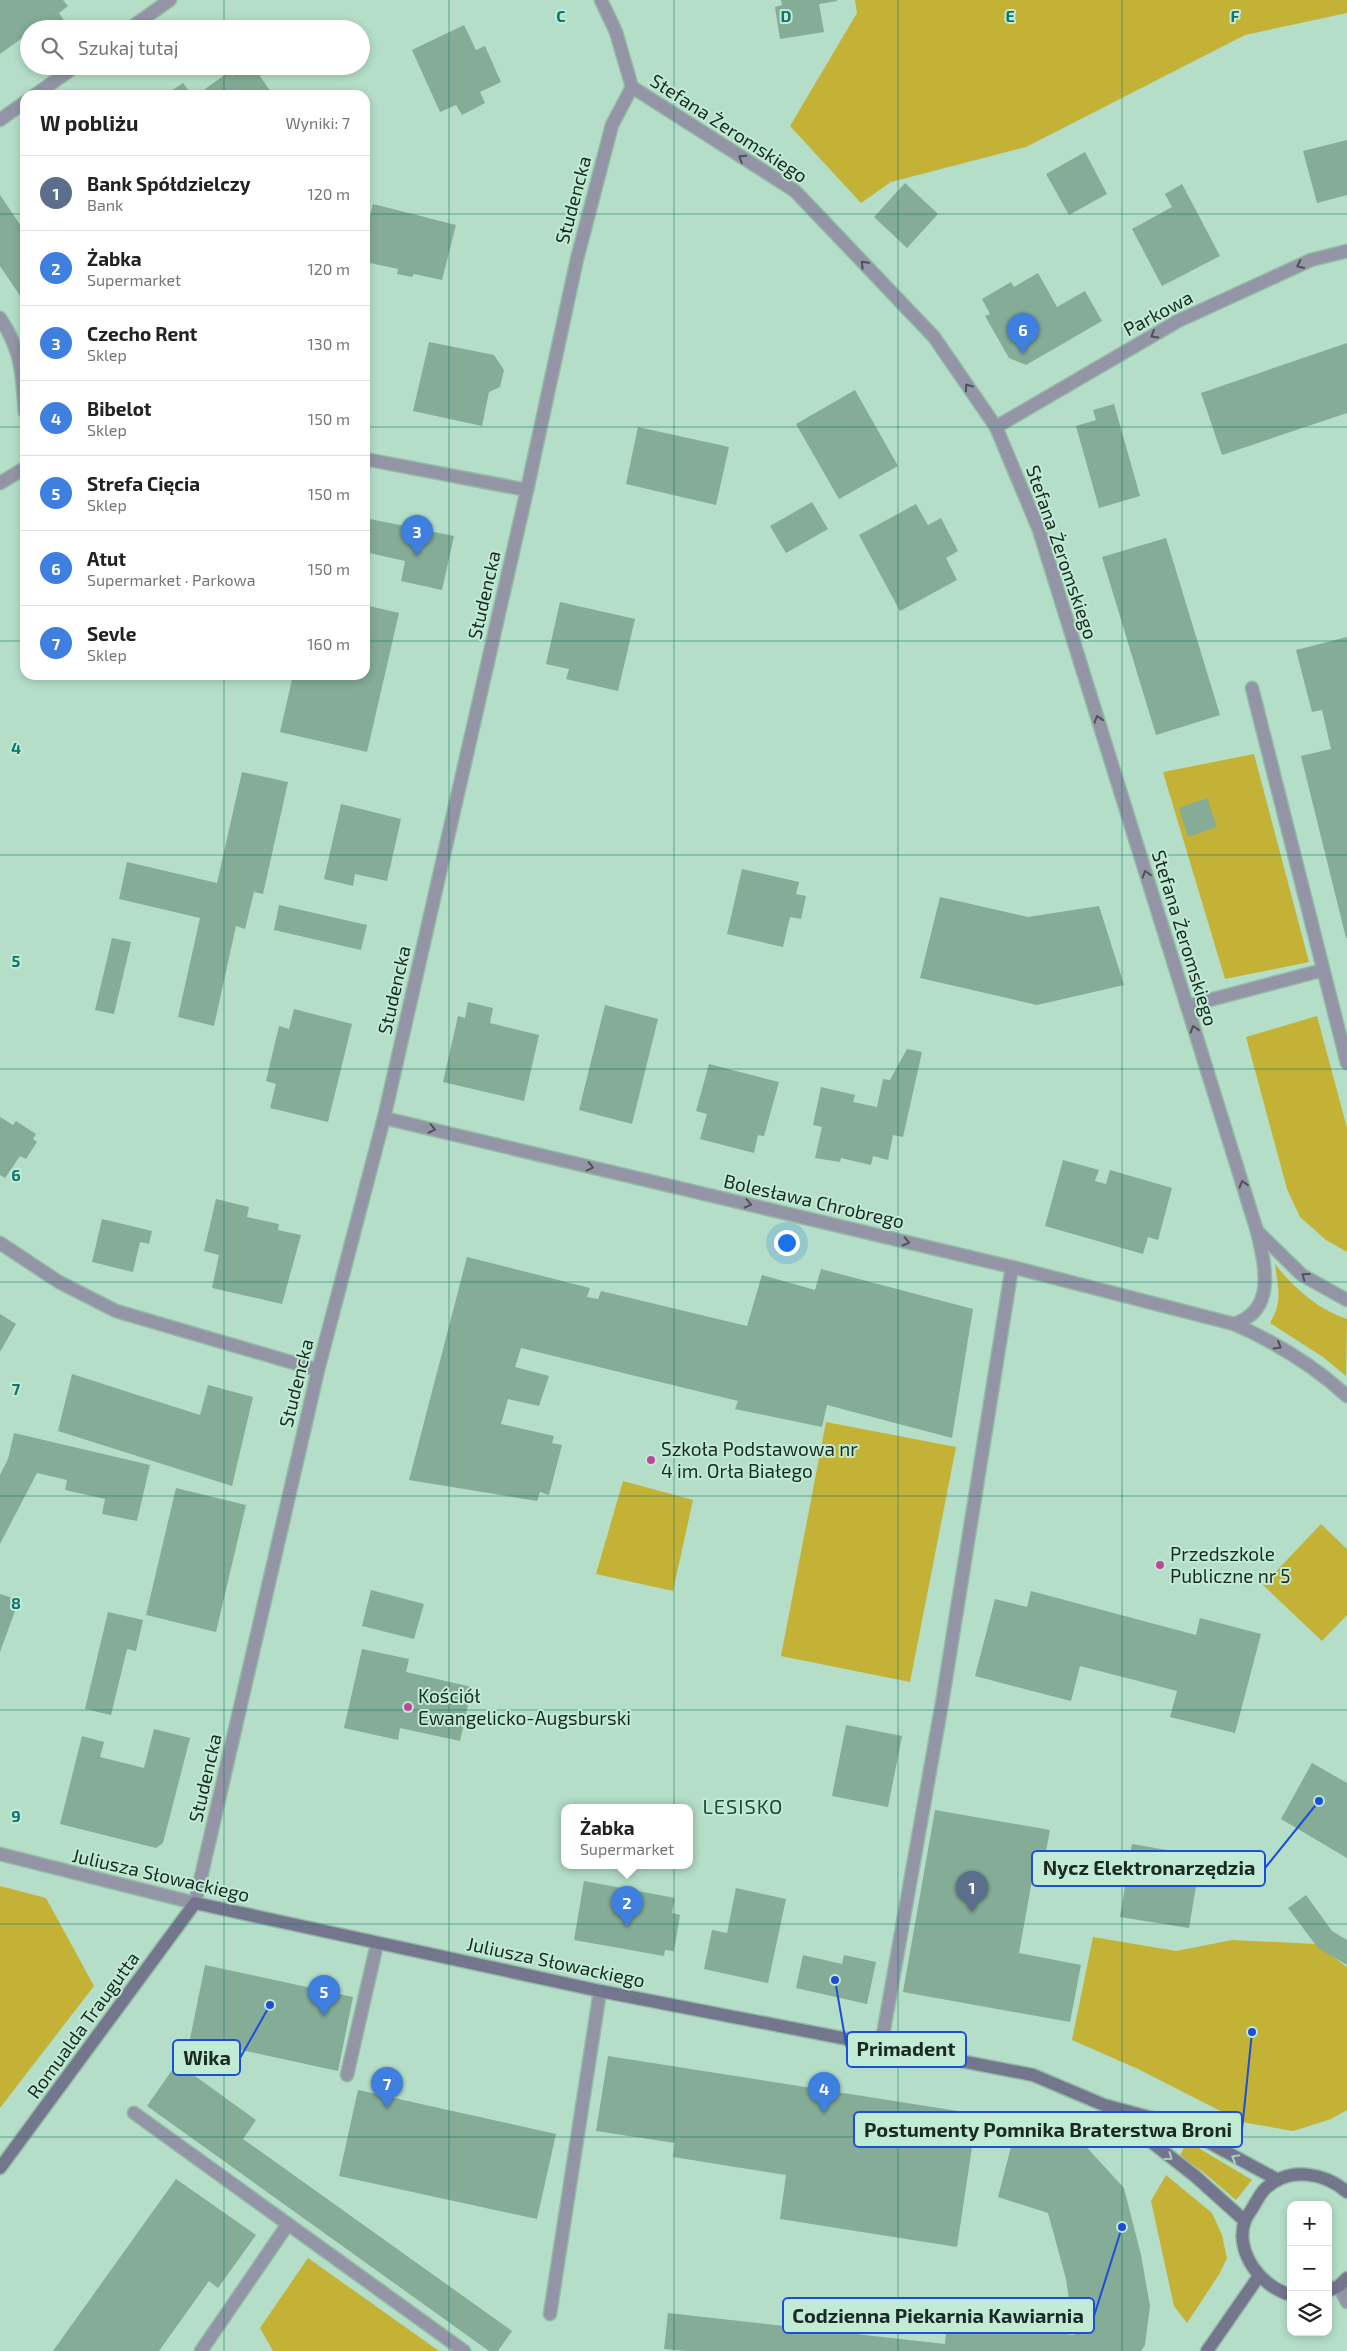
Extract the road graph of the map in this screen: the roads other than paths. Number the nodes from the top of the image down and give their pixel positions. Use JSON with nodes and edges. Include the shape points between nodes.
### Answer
{"nodes":[{"id":1,"x":170,"y":0,"type":"edge"},
{"id":2,"x":601,"y":0,"type":"edge"},
{"id":3,"x":142,"y":20,"type":"edge"},
{"id":4,"x":63,"y":75,"type":"edge"},
{"id":5,"x":632,"y":87,"type":"junction"},
{"id":6,"x":42,"y":90,"type":"edge"},
{"id":7,"x":20,"y":106,"type":"edge"},
{"id":8,"x":0,"y":120,"type":"edge"},
{"id":9,"x":1347,"y":251,"type":"edge"},
{"id":10,"x":0,"y":318,"type":"edge"},
{"id":11,"x":20,"y":360,"type":"edge"},
{"id":12,"x":996,"y":427,"type":"junction"},
{"id":13,"x":370,"y":460,"type":"edge"},
{"id":14,"x":20,"y":471,"type":"edge"},
{"id":15,"x":0,"y":483,"type":"edge"},
{"id":16,"x":527,"y":490,"type":"junction"},
{"id":17,"x":1252,"y":688,"type":"dead end"},
{"id":18,"x":1323,"y":970,"type":"junction"},
{"id":19,"x":1187,"y":1006,"type":"junction"},
{"id":20,"x":1347,"y":1063,"type":"edge"},
{"id":21,"x":384,"y":1118,"type":"junction"},
{"id":22,"x":1257,"y":1231,"type":"junction"},
{"id":23,"x":0,"y":1243,"type":"edge"},
{"id":24,"x":1012,"y":1267,"type":"junction"},
{"id":25,"x":1347,"y":1300,"type":"edge"},
{"id":26,"x":1234,"y":1324,"type":"junction"},
{"id":27,"x":318,"y":1370,"type":"junction"},
{"id":28,"x":1347,"y":1396,"type":"edge"},
{"id":29,"x":0,"y":1854,"type":"edge"},
{"id":30,"x":195,"y":1903,"type":"junction"},
{"id":31,"x":377,"y":1944,"type":"junction"},
{"id":32,"x":600,"y":1991,"type":"junction"},
{"id":33,"x":881,"y":2046,"type":"junction"},
{"id":34,"x":347,"y":2075,"type":"dead end"},
{"id":35,"x":1104,"y":2105,"type":"junction"},
{"id":36,"x":134,"y":2113,"type":"dead end"},
{"id":37,"x":0,"y":2168,"type":"edge"},
{"id":38,"x":1278,"y":2180,"type":"junction"},
{"id":39,"x":1347,"y":2192,"type":"edge"},
{"id":40,"x":1245,"y":2221,"type":"junction"},
{"id":41,"x":288,"y":2224,"type":"junction"},
{"id":42,"x":1259,"y":2276,"type":"junction"},
{"id":43,"x":1338,"y":2285,"type":"edge"},
{"id":44,"x":1287,"y":2292,"type":"edge"},
{"id":45,"x":1347,"y":2302,"type":"edge"},
{"id":46,"x":550,"y":2314,"type":"dead end"},
{"id":47,"x":201,"y":2351,"type":"edge"},
{"id":48,"x":464,"y":2351,"type":"edge"},
{"id":49,"x":1207,"y":2351,"type":"edge"}],
"edges":[{"from":1,"to":3,"type":"street"},
{"from":2,"to":5,"type":"street","name":"Stefana Żeromskiego","via":[[616,32]]},
{"from":4,"to":6,"type":"street"},
{"from":12,"to":5,"type":"street","name":"Stefana Żeromskiego","one_way":true,"via":[[934,337],[795,191]]},
{"from":5,"to":16,"type":"street","name":"Studencka","via":[[612,125],[577,259]]},
{"from":7,"to":8,"type":"street"},
{"from":9,"to":12,"type":"street","name":"Parkowa","one_way":true,"via":[[1310,260],[1178,321]]},
{"from":10,"to":11,"type":"street"},
{"from":19,"to":12,"type":"street","name":"Stefana Żeromskiego","one_way":true,"via":[[1039,530]]},
{"from":13,"to":16,"type":"street"},
{"from":14,"to":15,"type":"street"},
{"from":16,"to":21,"type":"street","name":"Studencka"},
{"from":17,"to":18,"type":"street"},
{"from":18,"to":19,"type":"street"},
{"from":18,"to":20,"type":"street"},
{"from":22,"to":19,"type":"street","name":"Stefana Żeromskiego","one_way":true},
{"from":21,"to":24,"type":"street","name":"Bolesława Chrobrego","one_way":true},
{"from":21,"to":27,"type":"street","name":"Studencka"},
{"from":25,"to":22,"type":"street","one_way":true,"via":[[1302,1275]]},
{"from":22,"to":26,"type":"street","name":"Stefana Żeromskiego","via":[[1265,1283],[1263,1297],[1246,1320]]},
{"from":23,"to":27,"type":"street","via":[[59,1282],[116,1311]]},
{"from":24,"to":26,"type":"street","name":"Bolesława Chrobrego"},
{"from":24,"to":33,"type":"street","via":[[940,1713]]},
{"from":26,"to":28,"type":"street","name":"Bolesława Chrobrego","one_way":true,"via":[[1301,1361]]},
{"from":27,"to":30,"type":"street","name":"Studencka"},
{"from":29,"to":30,"type":"street","name":"Juliusza Słowackiego"},
{"from":30,"to":31,"type":"street","name":"Juliusza Słowackiego"},
{"from":30,"to":37,"type":"street","name":"Romualda Traugutta"},
{"from":31,"to":32,"type":"street","name":"Juliusza Słowackiego"},
{"from":31,"to":34,"type":"street"},
{"from":32,"to":33,"type":"street","name":"Juliusza Słowackiego"},
{"from":32,"to":46,"type":"street"},
{"from":33,"to":35,"type":"street","name":"Juliusza Słowackiego","via":[[1033,2075]]},
{"from":38,"to":35,"type":"street","name":"Juliusza Słowackiego","one_way":true,"via":[[1175,2124]]},
{"from":35,"to":40,"type":"street","name":"Juliusza Słowackiego","one_way":true,"via":[[1195,2176]]},
{"from":36,"to":41,"type":"street"},
{"from":38,"to":39,"type":"street","via":[[1301,2174],[1320,2176]]},
{"from":38,"to":40,"type":"street","via":[[1265,2188]]},
{"from":40,"to":42,"type":"street","via":[[1248,2260]]},
{"from":41,"to":47,"type":"street"},
{"from":41,"to":48,"type":"street"},
{"from":42,"to":44,"type":"street"},
{"from":42,"to":49,"type":"street"},
{"from":43,"to":45,"type":"street"}]}
